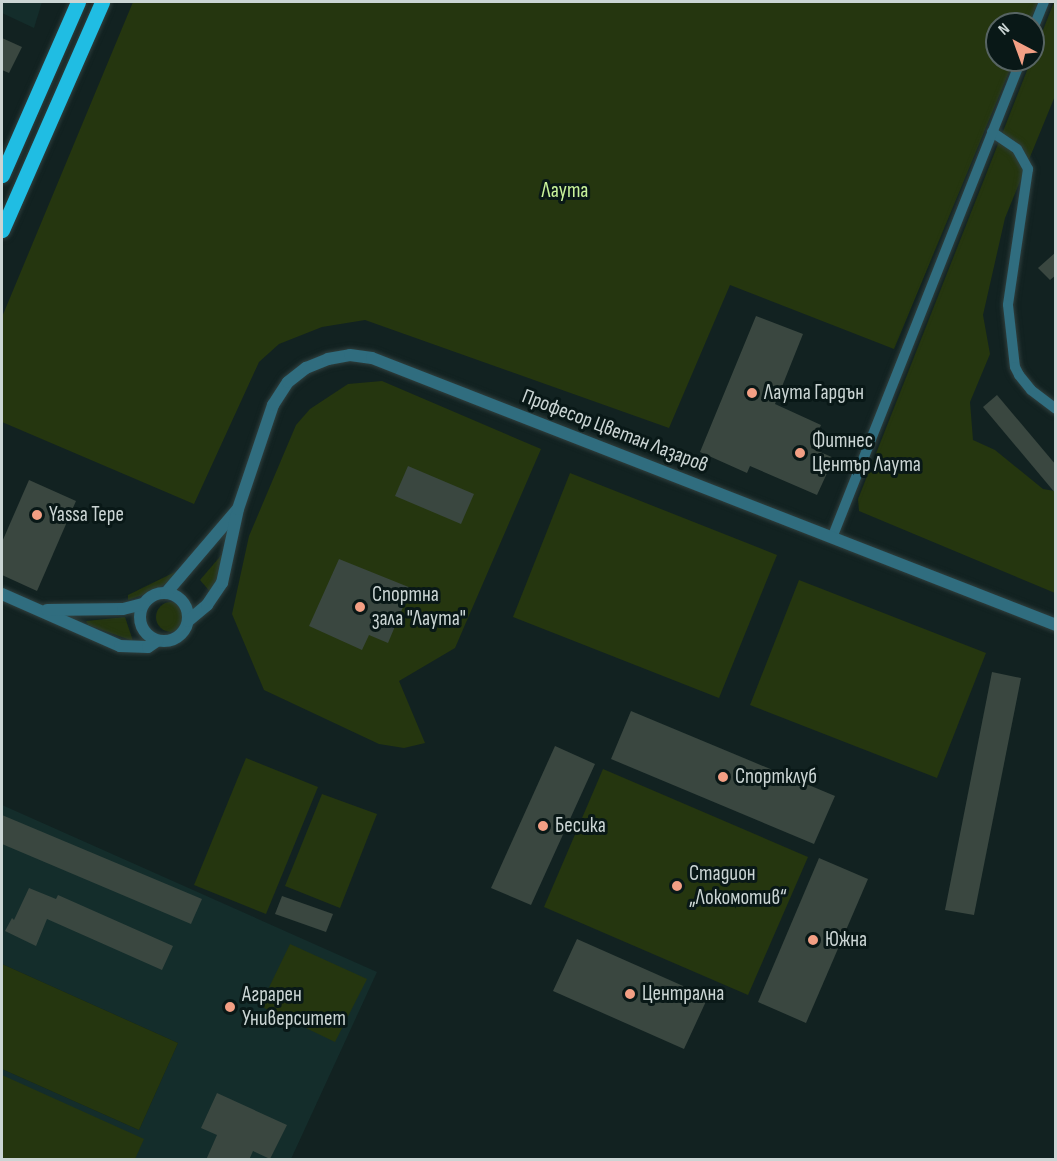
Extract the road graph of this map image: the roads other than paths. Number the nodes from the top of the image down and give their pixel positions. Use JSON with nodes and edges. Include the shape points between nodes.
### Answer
{"nodes":[{"id":1,"x":78,"y":2,"type":"edge"},
{"id":2,"x":102,"y":2,"type":"edge"},
{"id":3,"x":1016,"y":72,"type":"edge"},
{"id":4,"x":992,"y":132,"type":"junction"},
{"id":5,"x":2,"y":175,"type":"edge"},
{"id":6,"x":2,"y":230,"type":"edge"},
{"id":7,"x":1056,"y":409,"type":"edge"},
{"id":8,"x":238,"y":510,"type":"junction"},
{"id":9,"x":831,"y":538,"type":"junction"},
{"id":10,"x":166,"y":593,"type":"junction"},
{"id":11,"x":2,"y":594,"type":"edge"},
{"id":12,"x":143,"y":604,"type":"junction"},
{"id":13,"x":43,"y":610,"type":"junction"},
{"id":14,"x":188,"y":621,"type":"junction"},
{"id":15,"x":1056,"y":625,"type":"edge"},
{"id":16,"x":157,"y":641,"type":"junction"}],
"edges":[{"from":1,"to":5,"type":"main road"},
{"from":2,"to":6,"type":"main road"},
{"from":3,"to":4,"type":"street"},
{"from":4,"to":7,"type":"street","via":[[1017,149],[1028,169],[1008,305],[1015,367],[1031,390]]},
{"from":4,"to":9,"type":"street"},
{"from":8,"to":9,"type":"street","name":"Професор Цветан Лазаров","via":[[261,434],[288,382],[306,368],[350,355],[383,362]]},
{"from":8,"to":10,"type":"street","name":"Професор Цветан Лазаров"},
{"from":8,"to":14,"type":"street","name":"Професор Цветан Лазаров","via":[[222,584],[207,605]]},
{"from":9,"to":15,"type":"street","name":"Професор Цветан Лазаров"},
{"from":10,"to":12,"type":"street","via":[[153,595]]},
{"from":10,"to":14,"type":"street","via":[[183,602]]},
{"from":11,"to":13,"type":"street"},
{"from":12,"to":13,"type":"street","via":[[123,609]]},
{"from":12,"to":16,"type":"street","via":[[141,626]]},
{"from":13,"to":16,"type":"street","via":[[120,646],[148,647]]},
{"from":14,"to":16,"type":"street","via":[[186,630],[175,639]]}]}
